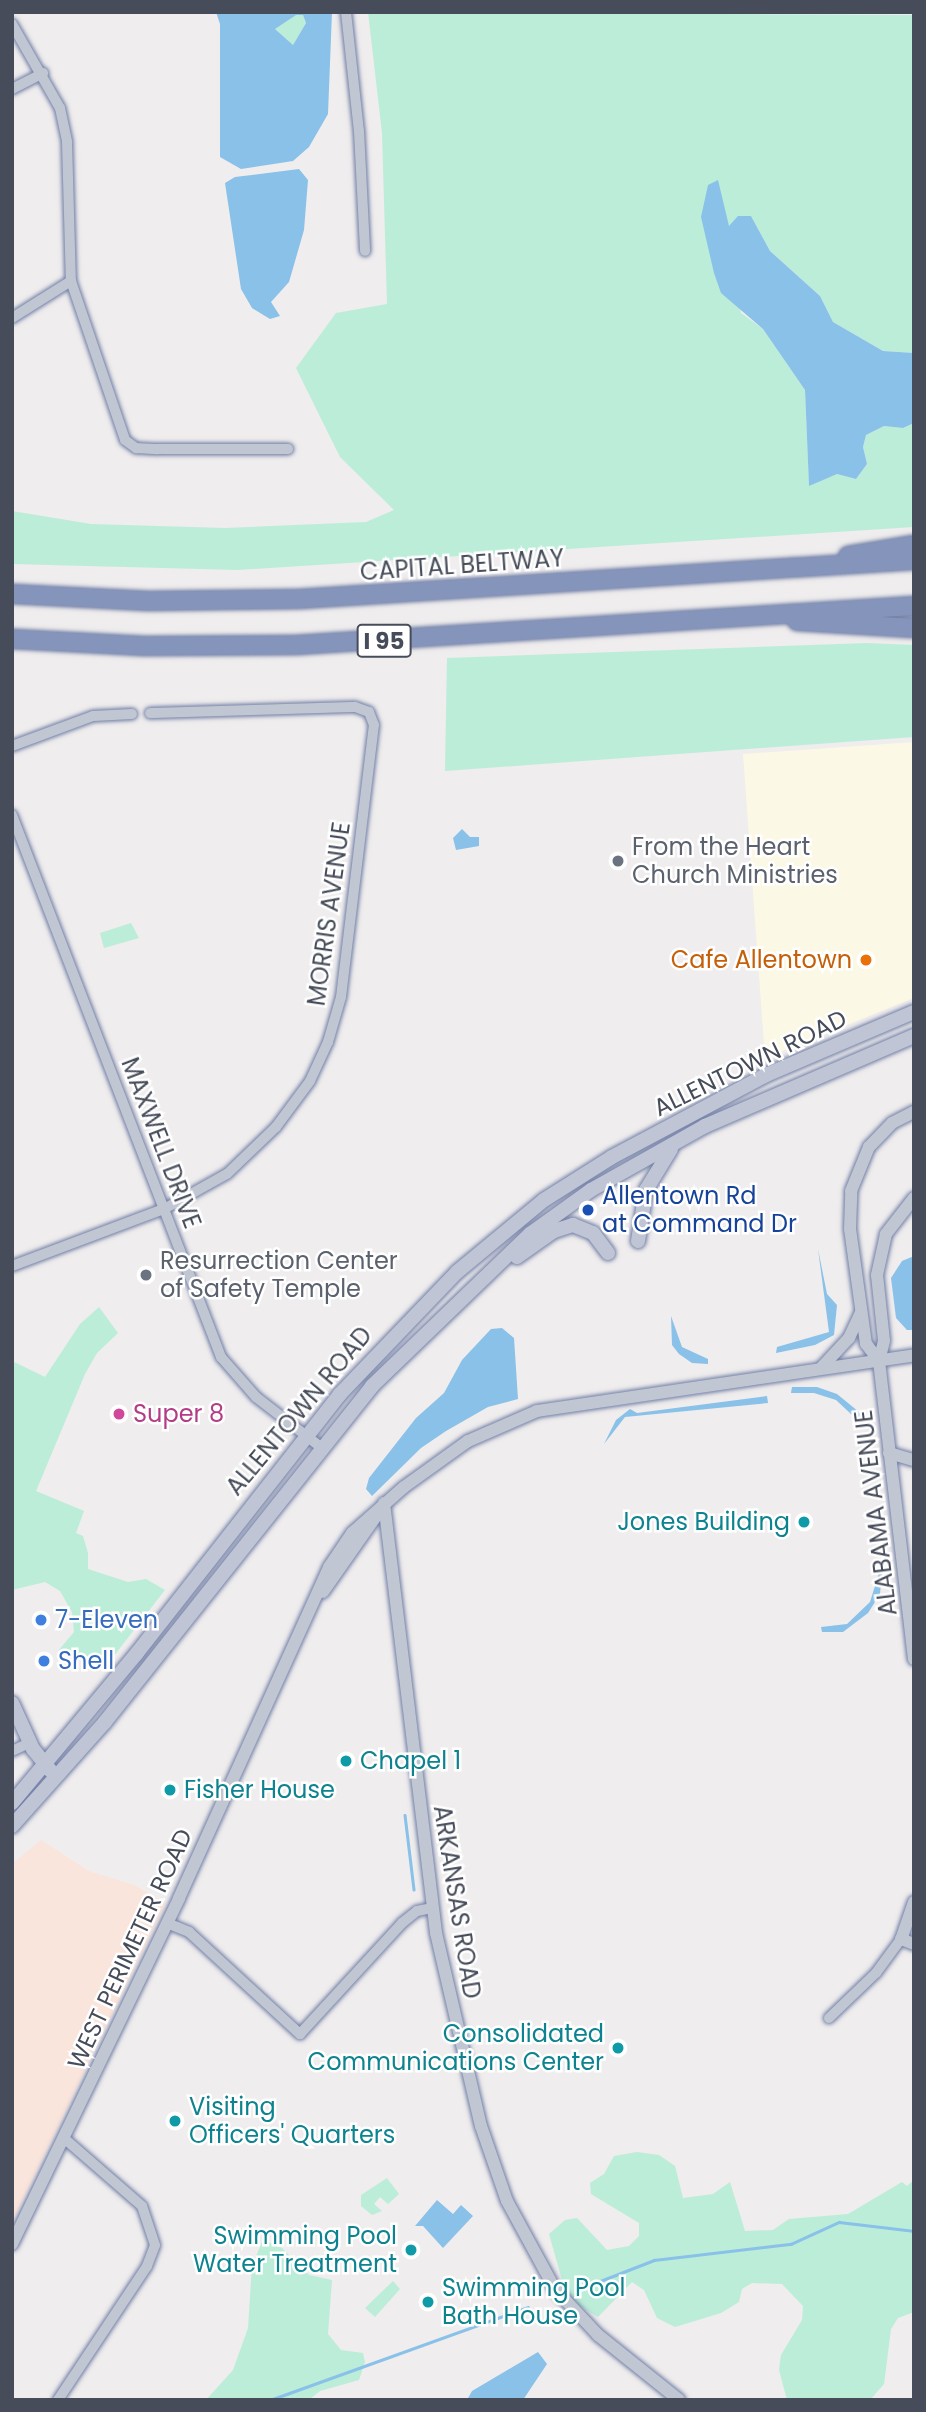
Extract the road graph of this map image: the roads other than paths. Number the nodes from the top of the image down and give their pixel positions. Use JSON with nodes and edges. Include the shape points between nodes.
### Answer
{"nodes":[{"id":1,"x":346,"y":12,"type":"edge"},
{"id":2,"x":12,"y":24,"type":"edge"},
{"id":3,"x":43,"y":73,"type":"junction"},
{"id":4,"x":12,"y":89,"type":"edge"},
{"id":5,"x":365,"y":251,"type":"dead end"},
{"id":6,"x":71,"y":281,"type":"junction"},
{"id":7,"x":12,"y":318,"type":"edge"},
{"id":8,"x":288,"y":449,"type":"dead end"},
{"id":9,"x":914,"y":545,"type":"edge"},
{"id":10,"x":914,"y":560,"type":"edge"},
{"id":11,"x":811,"y":566,"type":"junction"},
{"id":12,"x":12,"y":594,"type":"edge"},
{"id":13,"x":914,"y":606,"type":"edge"},
{"id":14,"x":755,"y":616,"type":"junction"},
{"id":15,"x":914,"y":628,"type":"edge"},
{"id":16,"x":12,"y":639,"type":"edge"},
{"id":17,"x":149,"y":713,"type":"dead end"},
{"id":18,"x":132,"y":714,"type":"dead end"},
{"id":19,"x":12,"y":746,"type":"edge"},
{"id":20,"x":12,"y":815,"type":"edge"},
{"id":21,"x":914,"y":1012,"type":"edge"},
{"id":22,"x":914,"y":1036,"type":"edge"},
{"id":23,"x":914,"y":1112,"type":"edge"},
{"id":24,"x":675,"y":1143,"type":"junction"},
{"id":25,"x":914,"y":1198,"type":"edge"},
{"id":26,"x":164,"y":1209,"type":"junction"},
{"id":27,"x":638,"y":1241,"type":"dead end"},
{"id":28,"x":608,"y":1253,"type":"dead end"},
{"id":29,"x":12,"y":1266,"type":"edge"},
{"id":30,"x":469,"y":1289,"type":"junction"},
{"id":31,"x":861,"y":1312,"type":"junction"},
{"id":32,"x":914,"y":1355,"type":"edge"},
{"id":33,"x":879,"y":1361,"type":"junction"},
{"id":34,"x":821,"y":1368,"type":"junction"},
{"id":35,"x":306,"y":1436,"type":"junction"},
{"id":36,"x":323,"y":1448,"type":"junction"},
{"id":37,"x":890,"y":1453,"type":"junction"},
{"id":38,"x":914,"y":1460,"type":"edge"},
{"id":39,"x":384,"y":1503,"type":"junction"},
{"id":40,"x":914,"y":1660,"type":"edge"},
{"id":41,"x":12,"y":1703,"type":"edge"},
{"id":42,"x":29,"y":1743,"type":"junction"},
{"id":43,"x":12,"y":1751,"type":"edge"},
{"id":44,"x":46,"y":1766,"type":"junction"},
{"id":45,"x":58,"y":1777,"type":"junction"},
{"id":46,"x":12,"y":1803,"type":"edge"},
{"id":47,"x":12,"y":1826,"type":"edge"},
{"id":48,"x":914,"y":1902,"type":"edge"},
{"id":49,"x":433,"y":1908,"type":"junction"},
{"id":50,"x":167,"y":1923,"type":"junction"},
{"id":51,"x":901,"y":1939,"type":"junction"},
{"id":52,"x":914,"y":1944,"type":"edge"},
{"id":53,"x":829,"y":2018,"type":"dead end"},
{"id":54,"x":65,"y":2139,"type":"junction"},
{"id":55,"x":12,"y":2244,"type":"edge"},
{"id":56,"x":58,"y":2400,"type":"edge"},
{"id":57,"x":679,"y":2400,"type":"edge"}],
"edges":[{"from":1,"to":5,"type":"street","via":[[359,131]]},
{"from":2,"to":3,"type":"street"},
{"from":3,"to":4,"type":"street"},
{"from":3,"to":6,"type":"street","via":[[60,108],[66,142]]},
{"from":6,"to":7,"type":"street"},
{"from":6,"to":8,"type":"street","via":[[121,432],[136,448]]},
{"from":9,"to":11,"type":"highway","via":[[880,548]]},
{"from":10,"to":11,"type":"highway","name":"CAPITAL BELTWAY","number":"I 95"},
{"from":11,"to":12,"type":"highway","name":"CAPITAL BELTWAY","number":"I 95","via":[[299,599],[149,601]]},
{"from":13,"to":14,"type":"highway","number":"I 95"},
{"from":14,"to":15,"type":"highway","via":[[832,626]]},
{"from":14,"to":16,"type":"highway","number":"I 95","via":[[296,645],[145,646]]},
{"from":17,"to":26,"type":"street","name":"MORRIS AVENUE","via":[[355,707],[369,712],[374,726],[351,938],[328,1042],[299,1097],[260,1145],[212,1184]]},
{"from":18,"to":19,"type":"street","via":[[93,716]]},
{"from":20,"to":26,"type":"street","name":"MAXWELL DRIVE"},
{"from":21,"to":35,"type":"main road","name":"ALLENTOWN ROAD","via":[[743,1086],[612,1157],[544,1200],[419,1307]]},
{"from":22,"to":24,"type":"main road","name":"ALLENTOWN ROAD","via":[[800,1082]]},
{"from":23,"to":31,"type":"street","via":[[880,1134],[854,1178],[850,1229]]},
{"from":24,"to":27,"type":"main road","via":[[646,1190]]},
{"from":24,"to":30,"type":"main road","name":"ALLENTOWN ROAD","via":[[591,1190],[530,1234]]},
{"from":25,"to":33,"type":"street","via":[[899,1213],[880,1254],[877,1275],[884,1341]]},
{"from":26,"to":29,"type":"street","name":"MORRIS AVENUE"},
{"from":26,"to":35,"type":"street","name":"MAXWELL DRIVE","via":[[226,1366],[256,1397]]},
{"from":28,"to":30,"type":"main road","via":[[603,1242],[585,1228],[564,1226]]},
{"from":30,"to":36,"type":"main road","name":"ALLENTOWN ROAD","via":[[399,1357]]},
{"from":31,"to":33,"type":"street","via":[[866,1344]]},
{"from":31,"to":34,"type":"street","via":[[849,1338]]},
{"from":32,"to":33,"type":"street"},
{"from":33,"to":34,"type":"street","name":"WEST PERIMETER ROAD"},
{"from":33,"to":37,"type":"street","name":"ALABAMA AVENUE"},
{"from":34,"to":39,"type":"street","name":"WEST PERIMETER ROAD","via":[[555,1406],[517,1418],[457,1448]]},
{"from":35,"to":36,"type":"street","name":"MAXWELL DRIVE"},
{"from":35,"to":44,"type":"main road","name":"ALLENTOWN ROAD"},
{"from":36,"to":45,"type":"main road","name":"ALLENTOWN ROAD"},
{"from":37,"to":38,"type":"street"},
{"from":37,"to":40,"type":"street","name":"ALABAMA AVENUE"},
{"from":39,"to":49,"type":"street","name":"ARKANSAS ROAD"},
{"from":39,"to":50,"type":"street","name":"WEST PERIMETER ROAD","via":[[320,1595]]},
{"from":41,"to":42,"type":"main road"},
{"from":42,"to":43,"type":"street"},
{"from":42,"to":44,"type":"main road"},
{"from":44,"to":45,"type":"main road"},
{"from":44,"to":46,"type":"main road","name":"ALLENTOWN ROAD"},
{"from":45,"to":47,"type":"main road","name":"ALLENTOWN ROAD"},
{"from":48,"to":51,"type":"street"},
{"from":49,"to":50,"type":"street","via":[[418,1911],[402,1923],[300,2034],[189,1932]]},
{"from":49,"to":57,"type":"street","name":"ARKANSAS ROAD","via":[[478,2114],[507,2201],[528,2246],[574,2312]]},
{"from":50,"to":54,"type":"street","name":"WEST PERIMETER ROAD"},
{"from":51,"to":52,"type":"street"},
{"from":51,"to":53,"type":"street","via":[[876,1973]]},
{"from":54,"to":55,"type":"street","name":"WEST PERIMETER ROAD"},
{"from":54,"to":56,"type":"street","via":[[142,2206],[155,2245],[147,2266]]}]}
